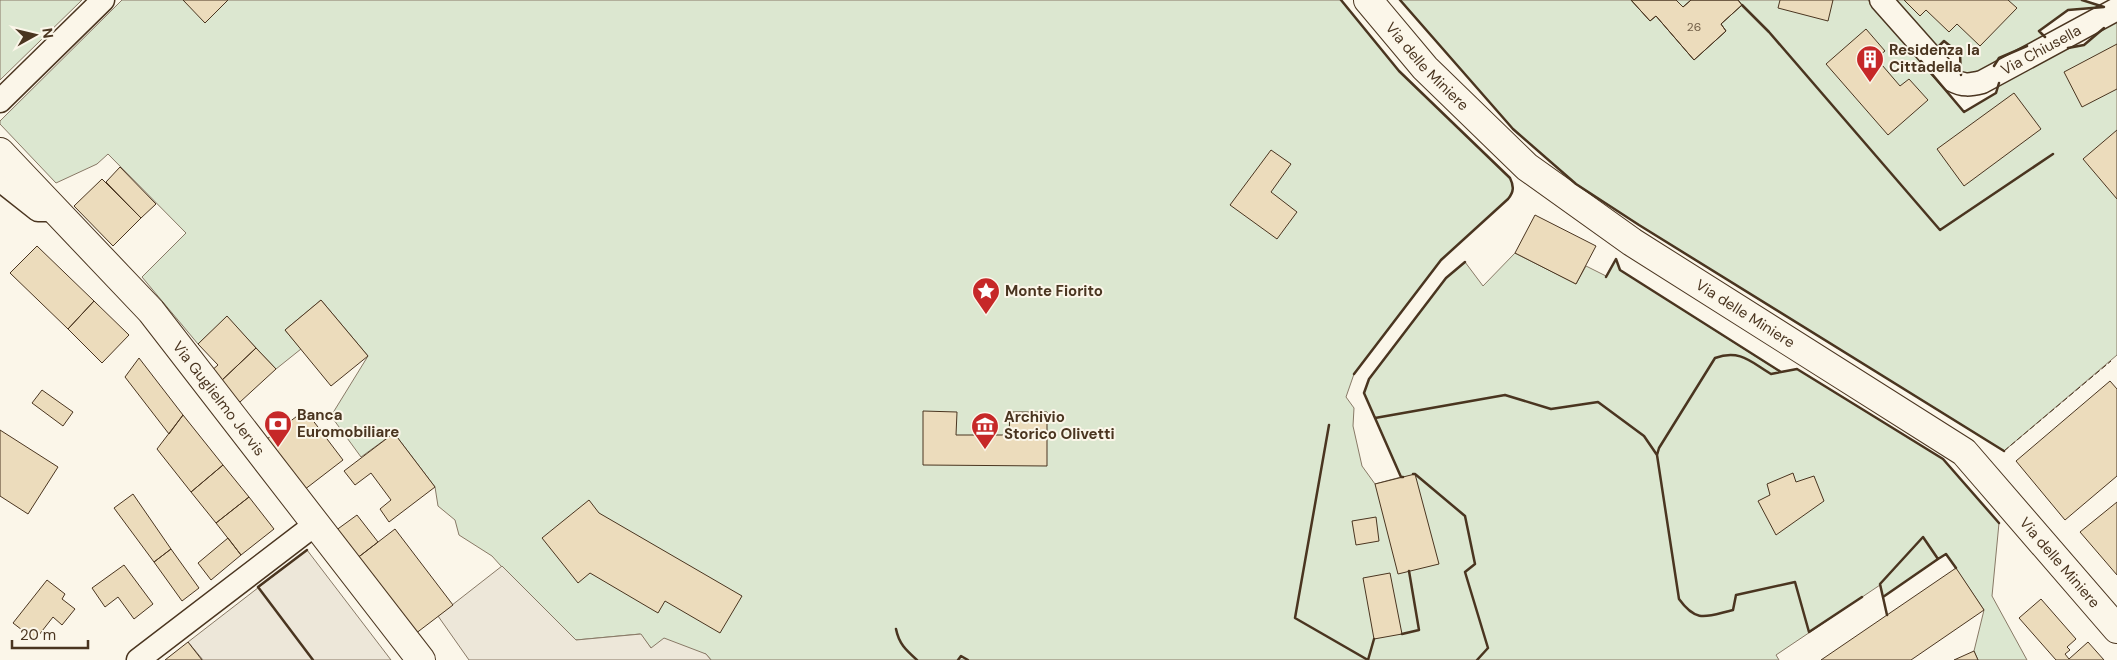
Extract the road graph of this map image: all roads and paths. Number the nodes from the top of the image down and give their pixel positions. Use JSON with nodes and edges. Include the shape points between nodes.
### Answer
{"nodes":[{"id":1,"x":104,"y":0,"type":"edge"},
{"id":2,"x":1368,"y":0,"type":"edge"},
{"id":3,"x":1881,"y":0,"type":"edge"},
{"id":4,"x":2117,"y":9,"type":"edge"},
{"id":5,"x":0,"y":101,"type":"edge"},
{"id":6,"x":0,"y":152,"type":"edge"},
{"id":7,"x":0,"y":180,"type":"edge"},
{"id":8,"x":56,"y":210,"type":"junction"},
{"id":9,"x":317,"y":523,"type":"junction"},
{"id":10,"x":2117,"y":629,"type":"edge"},
{"id":11,"x":138,"y":660,"type":"edge"},
{"id":12,"x":421,"y":660,"type":"edge"}],
"edges":[{"from":1,"to":5,"type":"street"},
{"from":2,"to":10,"type":"street","name":"Via delle Miniere","via":[[1425,68],[1527,167],[1632,242],[1964,452]]},
{"from":3,"to":4,"type":"street","name":"Via Chiusella","via":[[1952,80],[1970,85],[1982,82]]},
{"from":6,"to":8,"type":"street","name":"Via Guglielmo Jervis"},
{"from":7,"to":8,"type":"street","via":[[38,210]]},
{"from":8,"to":9,"type":"street","name":"Via Guglielmo Jervis","via":[[150,311]]},
{"from":9,"to":11,"type":"street"},
{"from":9,"to":12,"type":"street","name":"Via Guglielmo Jervis"}]}
